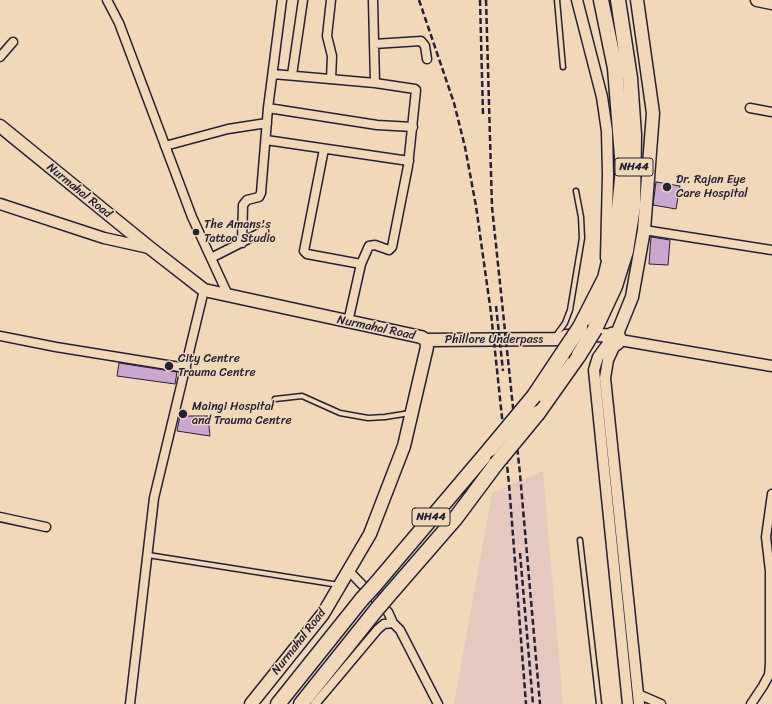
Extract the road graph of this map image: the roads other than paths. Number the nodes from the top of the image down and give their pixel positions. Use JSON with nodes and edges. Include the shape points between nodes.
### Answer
{"nodes":[{"id":1,"x":107,"y":0,"type":"edge"},
{"id":2,"x":282,"y":0,"type":"edge"},
{"id":3,"x":304,"y":0,"type":"edge"},
{"id":4,"x":331,"y":0,"type":"edge"},
{"id":5,"x":373,"y":0,"type":"edge"},
{"id":6,"x":557,"y":0,"type":"edge"},
{"id":7,"x":577,"y":0,"type":"edge"},
{"id":8,"x":601,"y":0,"type":"edge"},
{"id":9,"x":618,"y":0,"type":"edge"},
{"id":10,"x":637,"y":0,"type":"edge"},
{"id":11,"x":757,"y":0,"type":"edge"},
{"id":12,"x":772,"y":3,"type":"edge"},
{"id":13,"x":13,"y":42,"type":"dead end"},
{"id":14,"x":374,"y":44,"type":"junction"},
{"id":15,"x":0,"y":57,"type":"edge"},
{"id":16,"x":427,"y":59,"type":"dead end"},
{"id":17,"x":563,"y":67,"type":"dead end"},
{"id":18,"x":273,"y":74,"type":"junction"},
{"id":19,"x":292,"y":75,"type":"junction"},
{"id":20,"x":331,"y":79,"type":"junction"},
{"id":21,"x":375,"y":83,"type":"junction"},
{"id":22,"x":268,"y":108,"type":"junction"},
{"id":23,"x":750,"y":108,"type":"dead end"},
{"id":24,"x":772,"y":112,"type":"edge"},
{"id":25,"x":267,"y":123,"type":"junction"},
{"id":26,"x":0,"y":126,"type":"edge"},
{"id":27,"x":413,"y":127,"type":"junction"},
{"id":28,"x":266,"y":140,"type":"junction"},
{"id":29,"x":165,"y":146,"type":"junction"},
{"id":30,"x":324,"y":149,"type":"junction"},
{"id":31,"x":409,"y":161,"type":"junction"},
{"id":32,"x":576,"y":191,"type":"dead end"},
{"id":33,"x":0,"y":204,"type":"edge"},
{"id":34,"x":644,"y":230,"type":"junction"},
{"id":35,"x":264,"y":232,"type":"dead end"},
{"id":36,"x":242,"y":243,"type":"junction"},
{"id":37,"x":150,"y":248,"type":"junction"},
{"id":38,"x":772,"y":250,"type":"edge"},
{"id":39,"x":211,"y":258,"type":"junction"},
{"id":40,"x":361,"y":264,"type":"junction"},
{"id":41,"x":605,"y":278,"type":"junction"},
{"id":42,"x":204,"y":290,"type":"junction"},
{"id":43,"x":228,"y":295,"type":"junction"},
{"id":44,"x":348,"y":322,"type":"junction"},
{"id":45,"x":0,"y":336,"type":"edge"},
{"id":46,"x":558,"y":339,"type":"junction"},
{"id":47,"x":426,"y":340,"type":"junction"},
{"id":48,"x":613,"y":340,"type":"junction"},
{"id":49,"x":772,"y":366,"type":"edge"},
{"id":50,"x":186,"y":368,"type":"junction"},
{"id":51,"x":275,"y":399,"type":"dead end"},
{"id":52,"x":412,"y":412,"type":"junction"},
{"id":53,"x":772,"y":494,"type":"edge"},
{"id":54,"x":0,"y":517,"type":"edge"},
{"id":55,"x":46,"y":527,"type":"dead end"},
{"id":56,"x":580,"y":540,"type":"dead end"},
{"id":57,"x":148,"y":555,"type":"junction"},
{"id":58,"x":349,"y":571,"type":"junction"},
{"id":59,"x":341,"y":585,"type":"junction"},
{"id":60,"x":393,"y":623,"type":"junction"},
{"id":61,"x":771,"y":665,"type":"edge"},
{"id":62,"x":638,"y":699,"type":"edge"},
{"id":63,"x":130,"y":704,"type":"edge"},
{"id":64,"x":251,"y":704,"type":"edge"},
{"id":65,"x":278,"y":704,"type":"edge"},
{"id":66,"x":301,"y":704,"type":"edge"},
{"id":67,"x":315,"y":704,"type":"edge"},
{"id":68,"x":438,"y":704,"type":"edge"},
{"id":69,"x":599,"y":704,"type":"edge"},
{"id":70,"x":628,"y":704,"type":"edge"},
{"id":71,"x":661,"y":704,"type":"edge"},
{"id":72,"x":751,"y":704,"type":"edge"}],
"edges":[{"from":1,"to":29,"type":"street","via":[[119,23]]},
{"from":2,"to":18,"type":"street"},
{"from":3,"to":19,"type":"street"},
{"from":4,"to":20,"type":"street","via":[[327,36],[332,56]]},
{"from":5,"to":14,"type":"street"},
{"from":6,"to":17,"type":"lane"},
{"from":7,"to":41,"type":"street","via":[[602,97],[606,131],[608,175]]},
{"from":8,"to":41,"type":"highway","number":"NH44","via":[[615,68],[623,169],[617,229]]},
{"from":9,"to":66,"type":"highway","number":"NH44","bridge":true,"via":[[630,78],[634,135],[634,208],[626,251],[615,286],[595,329],[538,413]]},
{"from":10,"to":34,"type":"main road","via":[[653,113]]},
{"from":11,"to":12,"type":"main road"},
{"from":13,"to":15,"type":"street"},
{"from":14,"to":16,"type":"street","via":[[421,41],[425,46]]},
{"from":14,"to":21,"type":"street"},
{"from":18,"to":19,"type":"street"},
{"from":18,"to":22,"type":"street"},
{"from":19,"to":20,"type":"street"},
{"from":20,"to":21,"type":"street"},
{"from":21,"to":27,"type":"street","via":[[416,89]]},
{"from":22,"to":25,"type":"street"},
{"from":22,"to":27,"type":"street","via":[[377,125]]},
{"from":23,"to":24,"type":"street"},
{"from":25,"to":28,"type":"street"},
{"from":25,"to":29,"type":"street"},
{"from":26,"to":37,"type":"main road","name":"Nurmahal Road"},
{"from":27,"to":31,"type":"street"},
{"from":28,"to":30,"type":"street"},
{"from":28,"to":36,"type":"street","via":[[260,195],[247,200],[243,205]]},
{"from":29,"to":39,"type":"street"},
{"from":30,"to":31,"type":"street"},
{"from":30,"to":40,"type":"street","via":[[304,251],[307,254]]},
{"from":31,"to":40,"type":"street","via":[[392,249],[369,246]]},
{"from":32,"to":46,"type":"lane","via":[[582,238],[570,310]]},
{"from":33,"to":37,"type":"street","via":[[104,238]]},
{"from":34,"to":38,"type":"street"},
{"from":34,"to":48,"type":"main road","via":[[632,297]]},
{"from":35,"to":36,"type":"street"},
{"from":36,"to":39,"type":"street"},
{"from":37,"to":42,"type":"main road","name":"Nurmahal Road"},
{"from":39,"to":43,"type":"street"},
{"from":40,"to":44,"type":"street"},
{"from":41,"to":65,"type":"highway","number":"NH44","bridge":true,"via":[[580,327],[534,396]]},
{"from":42,"to":43,"type":"main road","name":"Nurmahal Road"},
{"from":42,"to":50,"type":"street"},
{"from":43,"to":44,"type":"main road","name":"Nurmahal Road"},
{"from":44,"to":47,"type":"main road","name":"Nurmahal Road"},
{"from":45,"to":50,"type":"street"},
{"from":46,"to":47,"type":"main road","name":"Phillore Underpass"},
{"from":46,"to":48,"type":"main road","name":"Phillore Underpass","via":[[566,343]]},
{"from":47,"to":52,"type":"main road","name":"Nurmahal Road","via":[[427,347]]},
{"from":48,"to":49,"type":"street"},
{"from":48,"to":62,"type":"street","via":[[604,378]]},
{"from":48,"to":70,"type":"street","via":[[598,357],[594,370]]},
{"from":50,"to":57,"type":"street","via":[[154,498]]},
{"from":51,"to":52,"type":"lane","via":[[302,396],[340,413],[368,418]]},
{"from":52,"to":58,"type":"main road","name":"Nurmahal Road","via":[[404,446],[370,534]]},
{"from":53,"to":61,"type":"street","via":[[766,537],[770,571]]},
{"from":54,"to":55,"type":"street"},
{"from":56,"to":69,"type":"lane"},
{"from":57,"to":59,"type":"lane"},
{"from":57,"to":63,"type":"street"},
{"from":58,"to":59,"type":"main road","name":"Nurmahal Road"},
{"from":58,"to":60,"type":"street","via":[[388,612]]},
{"from":59,"to":64,"type":"main road","name":"Nurmahal Road","via":[[323,614]]},
{"from":60,"to":67,"type":"street","via":[[384,624],[378,629]]},
{"from":60,"to":68,"type":"street","via":[[400,630]]},
{"from":61,"to":72,"type":"street","via":[[763,686]]},
{"from":62,"to":71,"type":"street"}]}
